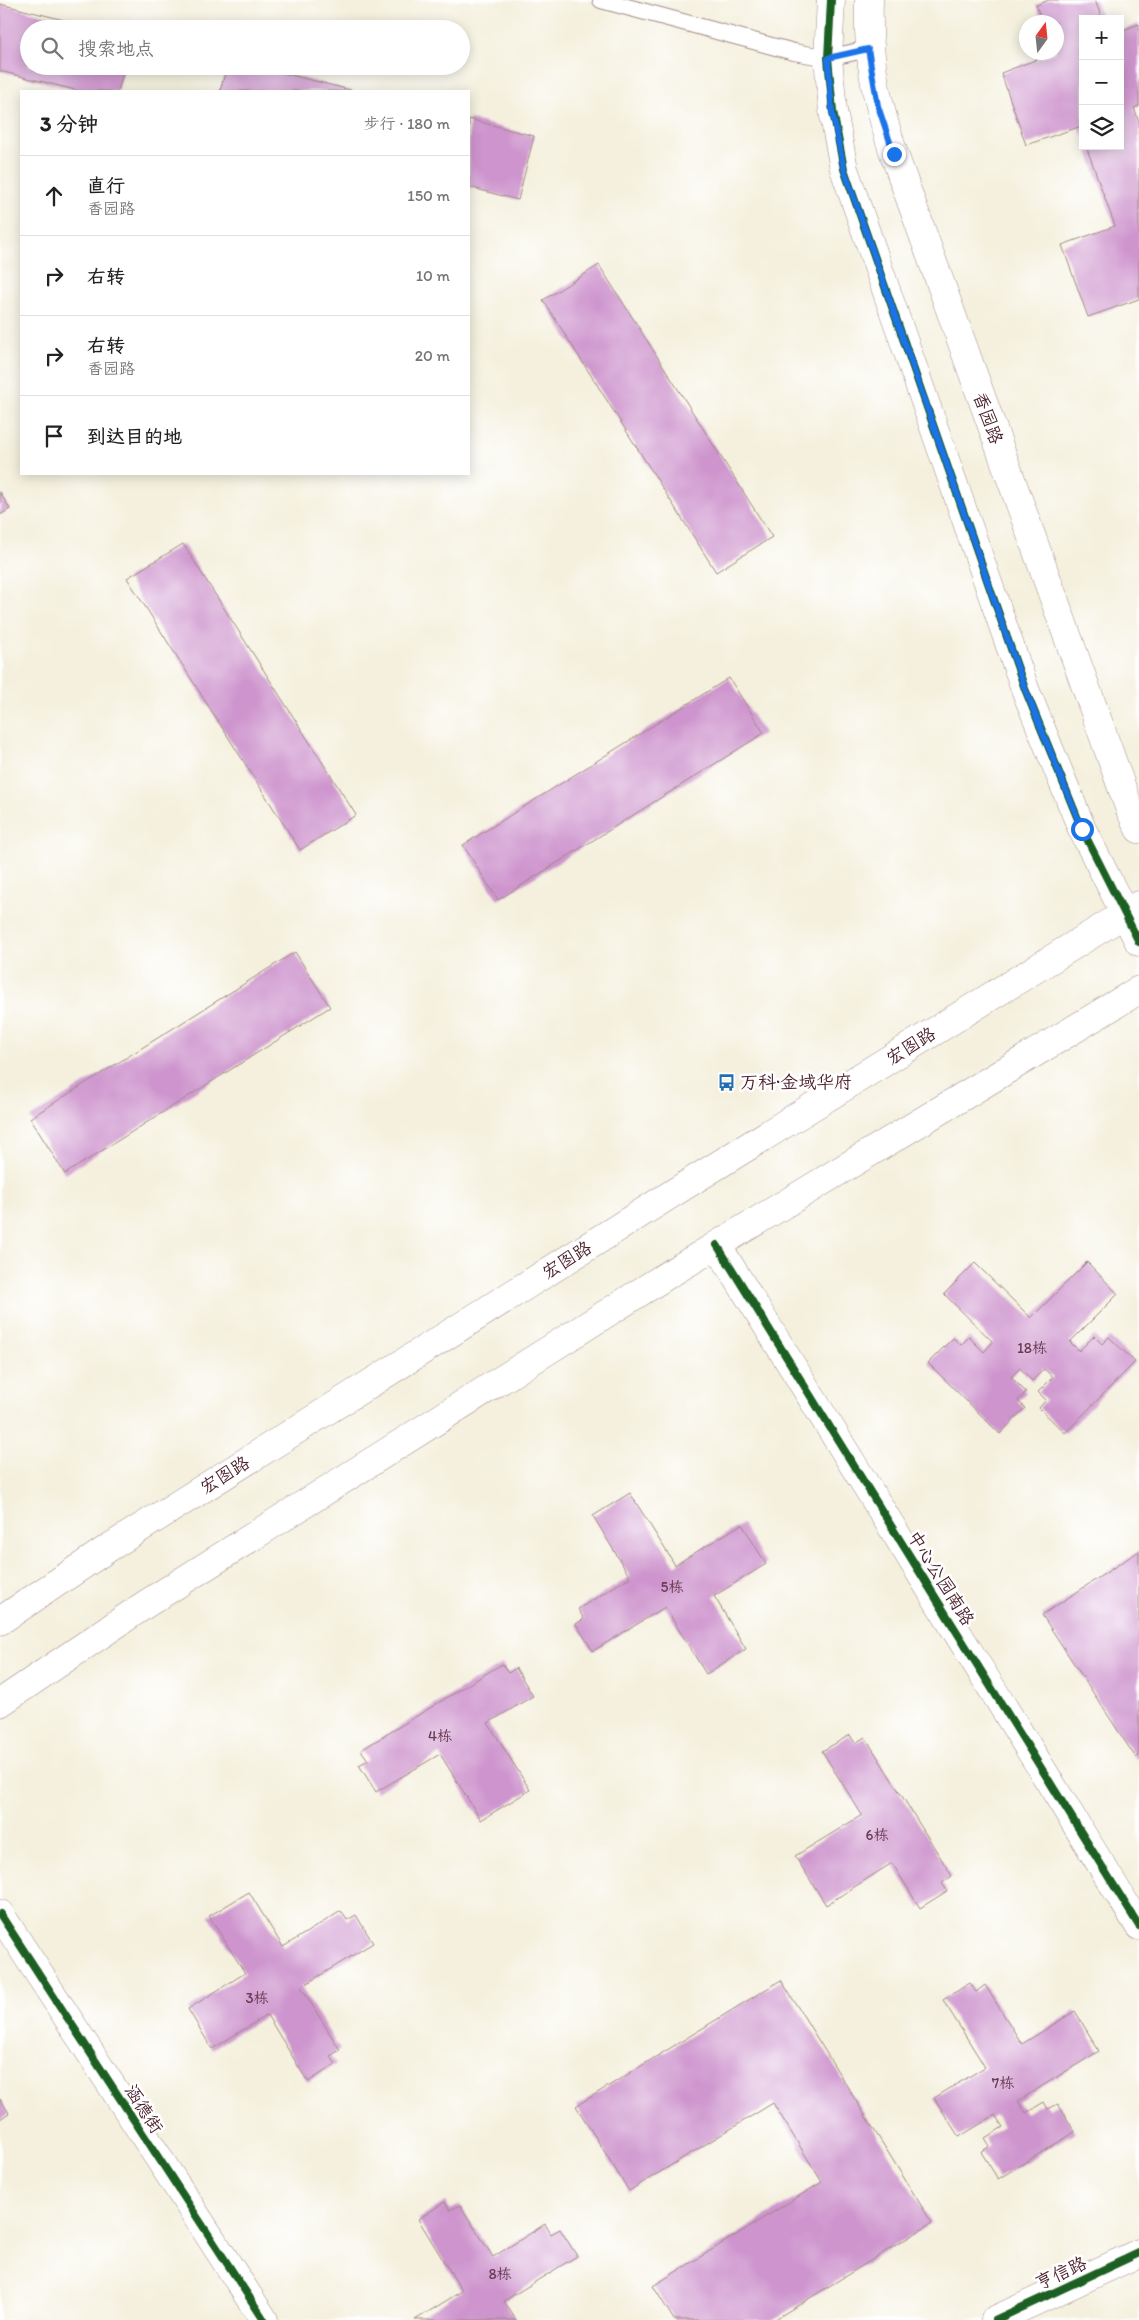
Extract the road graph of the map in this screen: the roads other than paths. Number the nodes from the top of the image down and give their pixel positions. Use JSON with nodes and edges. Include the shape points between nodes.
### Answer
{"nodes":[{"id":1,"x":601,"y":0,"type":"edge"},
{"id":2,"x":830,"y":0,"type":"edge"},
{"id":3,"x":868,"y":0,"type":"edge"},
{"id":4,"x":868,"y":49,"type":"junction"},
{"id":5,"x":828,"y":58,"type":"junction"},
{"id":6,"x":1139,"y":829,"type":"edge"},
{"id":7,"x":1132,"y":909,"type":"edge"},
{"id":8,"x":1139,"y":942,"type":"edge"},
{"id":9,"x":1139,"y":990,"type":"edge"},
{"id":10,"x":717,"y":1245,"type":"junction"},
{"id":11,"x":0,"y":1621,"type":"edge"},
{"id":12,"x":0,"y":1703,"type":"edge"},
{"id":13,"x":0,"y":1914,"type":"edge"},
{"id":14,"x":1139,"y":1926,"type":"edge"},
{"id":15,"x":1139,"y":2253,"type":"edge"},
{"id":16,"x":264,"y":2320,"type":"edge"},
{"id":17,"x":995,"y":2320,"type":"edge"}],
"edges":[{"from":1,"to":5,"type":"lane","via":[[794,52]]},
{"from":2,"to":5,"type":"street"},
{"from":3,"to":4,"type":"street","name":"香园路"},
{"from":4,"to":5,"type":"lane"},
{"from":4,"to":6,"type":"street","name":"香园路","via":[[878,106],[894,154],[1085,688]]},
{"from":5,"to":7,"type":"street","via":[[832,111],[847,178],[1025,689],[1082,829]]},
{"from":7,"to":8,"type":"street"},
{"from":7,"to":11,"type":"street","name":"宏图路","via":[[638,1215],[107,1549]]},
{"from":9,"to":10,"type":"street"},
{"from":10,"to":12,"type":"street","via":[[154,1599]]},
{"from":10,"to":14,"type":"street","name":"中心公园南路"},
{"from":13,"to":16,"type":"street","name":"涵德街"},
{"from":15,"to":17,"type":"street","name":"亨信路"}]}
